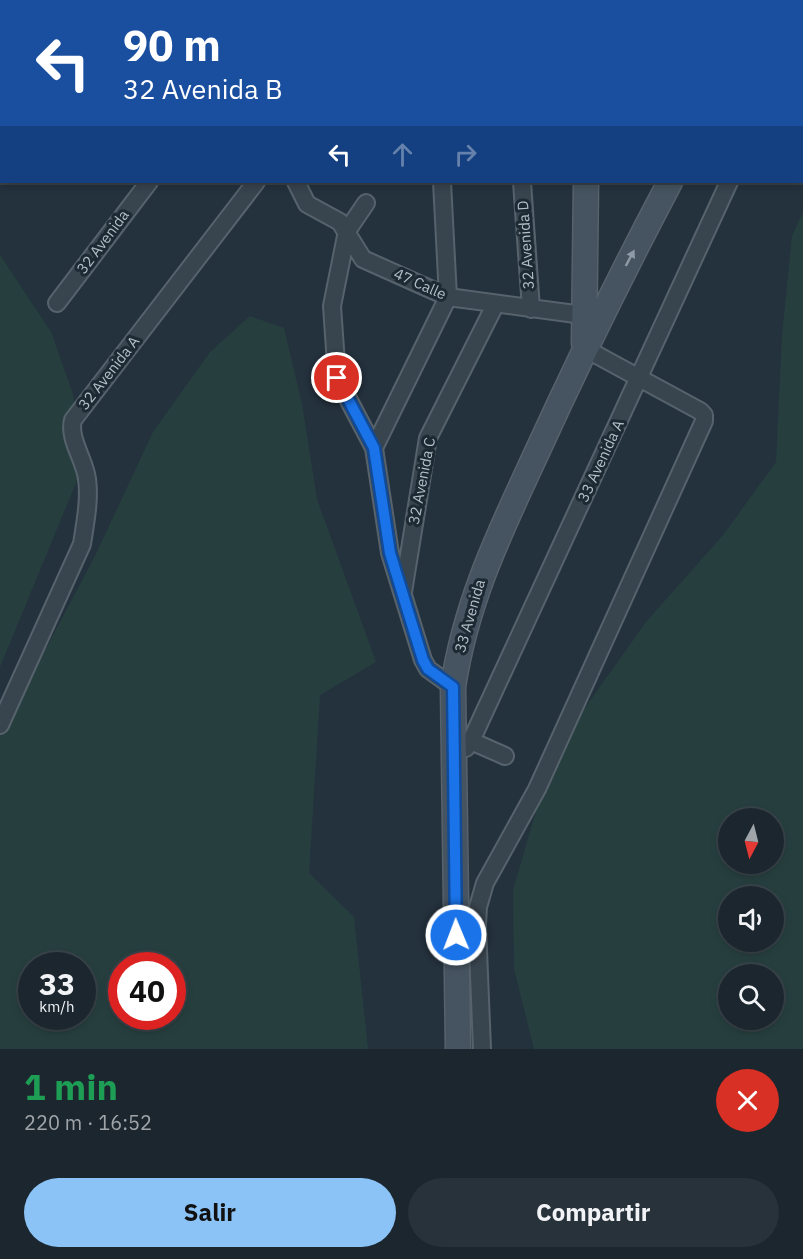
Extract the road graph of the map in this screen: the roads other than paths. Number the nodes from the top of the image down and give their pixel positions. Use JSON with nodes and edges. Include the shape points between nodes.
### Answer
{"nodes":[{"id":1,"x":148,"y":183,"type":"edge"},
{"id":2,"x":255,"y":183,"type":"edge"},
{"id":3,"x":296,"y":183,"type":"edge"},
{"id":4,"x":442,"y":183,"type":"edge"},
{"id":5,"x":522,"y":183,"type":"edge"},
{"id":6,"x":586,"y":183,"type":"edge"},
{"id":7,"x":669,"y":183,"type":"edge"},
{"id":8,"x":729,"y":183,"type":"edge"},
{"id":9,"x":366,"y":203,"type":"dead end"},
{"id":10,"x":347,"y":231,"type":"junction"},
{"id":11,"x":586,"y":286,"type":"junction"},
{"id":12,"x":610,"y":295,"type":"junction"},
{"id":13,"x":448,"y":297,"type":"junction"},
{"id":14,"x":57,"y":303,"type":"dead end"},
{"id":15,"x":495,"y":305,"type":"junction"},
{"id":16,"x":531,"y":309,"type":"junction"},
{"id":17,"x":583,"y":315,"type":"junction"},
{"id":18,"x":584,"y":348,"type":"junction"},
{"id":19,"x":639,"y":380,"type":"junction"},
{"id":20,"x":374,"y":448,"type":"junction"},
{"id":21,"x":402,"y":599,"type":"junction"},
{"id":22,"x":453,"y":687,"type":"junction"},
{"id":23,"x":0,"y":725,"type":"edge"},
{"id":24,"x":471,"y":741,"type":"junction"},
{"id":25,"x":506,"y":756,"type":"dead end"},
{"id":26,"x":456,"y":766,"type":"junction"},
{"id":27,"x":458,"y":1049,"type":"edge"},
{"id":28,"x":482,"y":1049,"type":"edge"}],
"edges":[{"from":1,"to":14,"type":"street","name":"32 Avenida"},
{"from":2,"to":23,"type":"street","name":"32 Avenida A","via":[[73,420],[72,429],[87,478],[81,544]]},
{"from":3,"to":10,"type":"street","name":"47 Calle","via":[[307,204],[340,222]]},
{"from":4,"to":13,"type":"street"},
{"from":5,"to":16,"type":"street","name":"32 Avenida D"},
{"from":6,"to":11,"type":"street","name":"33 Avenida"},
{"from":12,"to":7,"type":"street","name":"33 Avenida","one_way":true},
{"from":8,"to":19,"type":"street","name":"33 Avenida A"},
{"from":9,"to":10,"type":"street"},
{"from":10,"to":13,"type":"street","name":"47 Calle","via":[[363,259]]},
{"from":10,"to":20,"type":"street","via":[[333,306],[337,378]]},
{"from":11,"to":12,"type":"street"},
{"from":11,"to":17,"type":"street","name":"33 Avenida"},
{"from":12,"to":18,"type":"street","name":"33 Avenida"},
{"from":13,"to":15,"type":"street","name":"47 Calle"},
{"from":13,"to":20,"type":"street"},
{"from":15,"to":16,"type":"street","name":"47 Calle"},
{"from":15,"to":21,"type":"street","name":"32 Avenida C","via":[[428,438]]},
{"from":16,"to":17,"type":"street","name":"47 Calle"},
{"from":17,"to":18,"type":"street","name":"33 Avenida"},
{"from":18,"to":19,"type":"street"},
{"from":18,"to":22,"type":"street","name":"33 Avenida","via":[[484,566],[458,653]]},
{"from":19,"to":24,"type":"street","name":"33 Avenida A"},
{"from":19,"to":28,"type":"street","via":[[700,411],[704,421],[537,789],[485,883],[477,925]]},
{"from":20,"to":21,"type":"street","via":[[390,553]]},
{"from":21,"to":22,"type":"street","via":[[428,669]]},
{"from":22,"to":26,"type":"street","name":"33 Avenida"},
{"from":24,"to":25,"type":"street"},
{"from":24,"to":26,"type":"street","name":"33 Avenida A"},
{"from":26,"to":27,"type":"street","name":"33 Avenida"}]}
